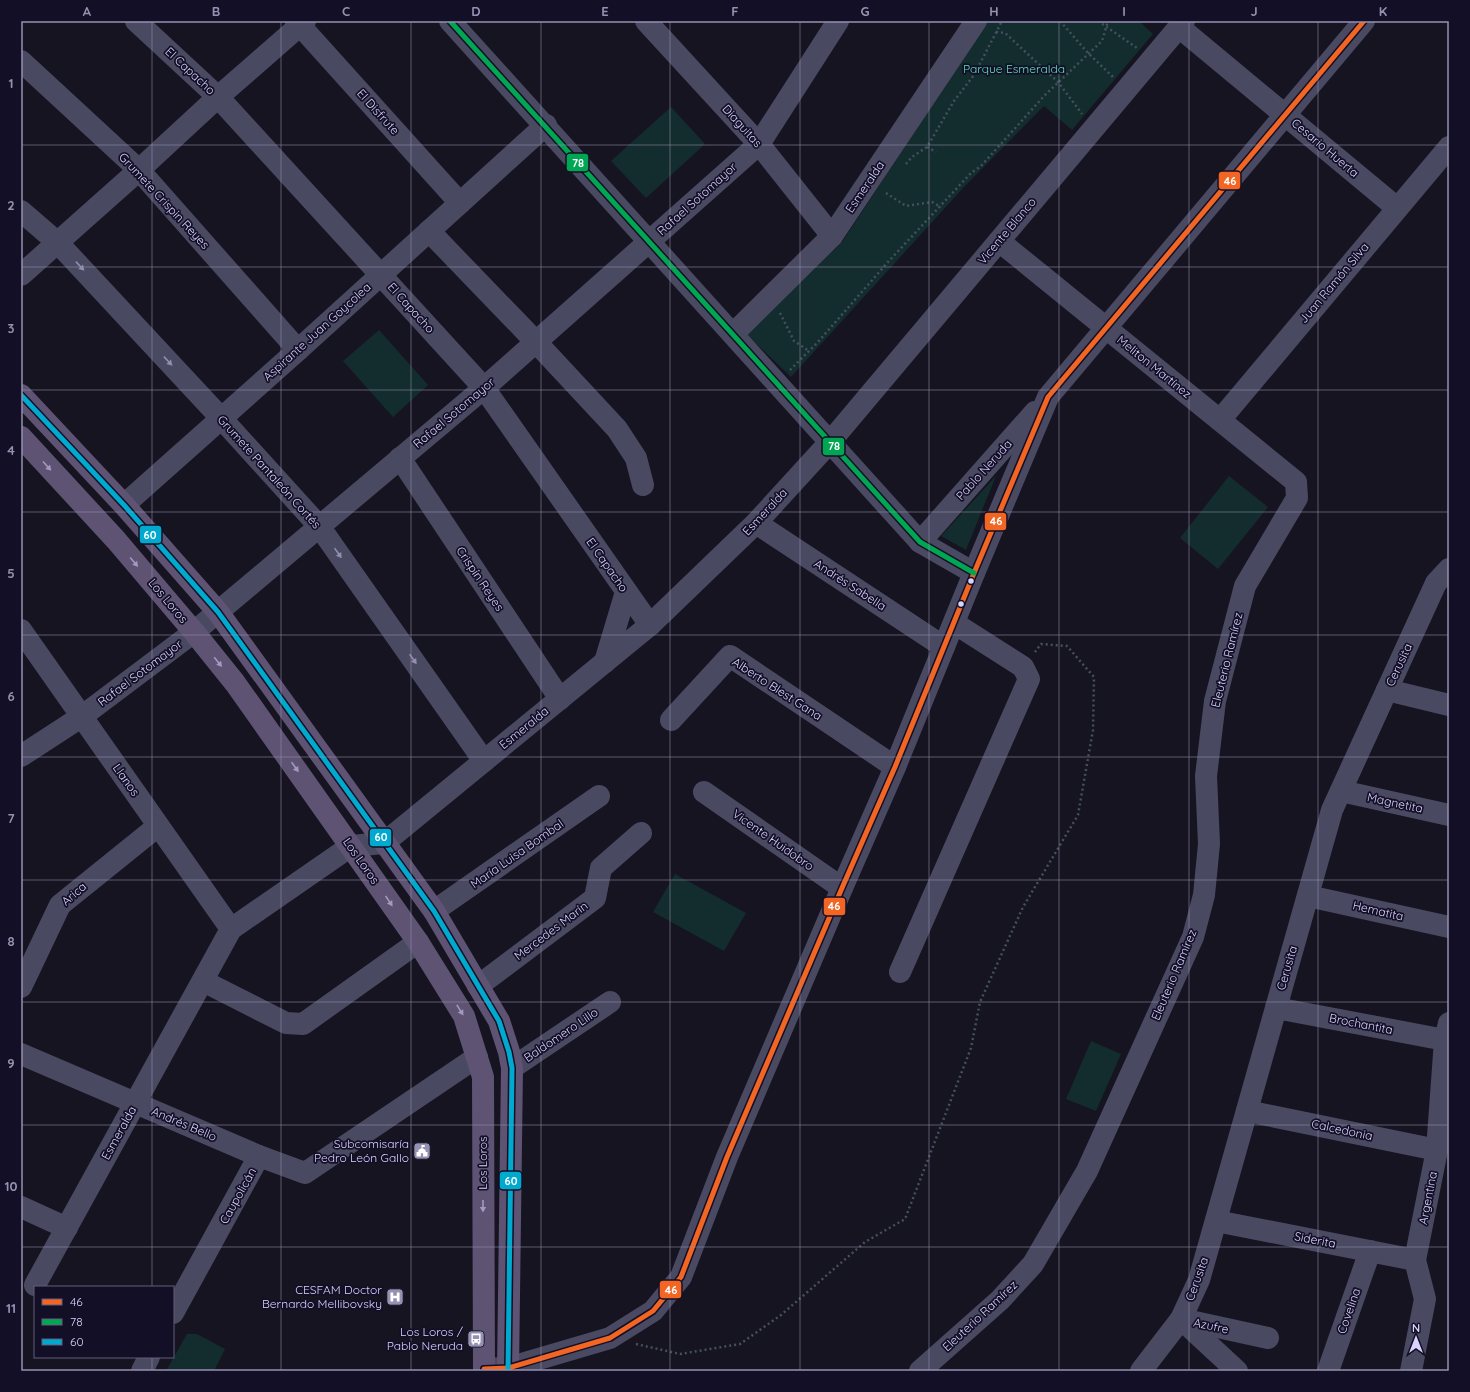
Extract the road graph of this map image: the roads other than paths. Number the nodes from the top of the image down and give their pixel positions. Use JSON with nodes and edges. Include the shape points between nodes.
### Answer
{"nodes":[{"id":1,"x":136,"y":21,"type":"edge"},
{"id":2,"x":450,"y":21,"type":"edge"},
{"id":3,"x":646,"y":21,"type":"edge"},
{"id":4,"x":976,"y":21,"type":"edge"},
{"id":5,"x":1364,"y":21,"type":"edge"},
{"id":6,"x":300,"y":22,"type":"edge"},
{"id":7,"x":833,"y":24,"type":"edge"},
{"id":8,"x":1182,"y":24,"type":"edge"},
{"id":9,"x":21,"y":61,"type":"edge"},
{"id":10,"x":218,"y":97,"type":"junction"},
{"id":11,"x":1285,"y":115,"type":"junction"},
{"id":12,"x":546,"y":125,"type":"junction"},
{"id":13,"x":759,"y":144,"type":"junction"},
{"id":14,"x":1449,"y":147,"type":"edge"},
{"id":15,"x":139,"y":170,"type":"junction"},
{"id":16,"x":460,"y":203,"type":"junction"},
{"id":17,"x":1397,"y":208,"type":"junction"},
{"id":18,"x":21,"y":211,"type":"edge"},
{"id":19,"x":429,"y":232,"type":"junction"},
{"id":20,"x":832,"y":236,"type":"junction"},
{"id":21,"x":999,"y":241,"type":"junction"},
{"id":22,"x":649,"y":242,"type":"junction"},
{"id":23,"x":58,"y":243,"type":"junction"},
{"id":24,"x":381,"y":274,"type":"junction"},
{"id":25,"x":21,"y":275,"type":"edge"},
{"id":26,"x":1106,"y":328,"type":"junction"},
{"id":27,"x":733,"y":334,"type":"junction"},
{"id":28,"x":536,"y":342,"type":"junction"},
{"id":29,"x":298,"y":350,"type":"junction"},
{"id":30,"x":484,"y":388,"type":"junction"},
{"id":31,"x":21,"y":395,"type":"edge"},
{"id":32,"x":1048,"y":397,"type":"junction"},
{"id":33,"x":221,"y":418,"type":"junction"},
{"id":34,"x":1220,"y":420,"type":"junction"},
{"id":35,"x":21,"y":437,"type":"edge"},
{"id":36,"x":830,"y":442,"type":"junction"},
{"id":37,"x":400,"y":458,"type":"junction"},
{"id":38,"x":643,"y":485,"type":"dead end"},
{"id":39,"x":1297,"y":498,"type":"joint"},
{"id":40,"x":124,"y":505,"type":"junction"},
{"id":41,"x":756,"y":523,"type":"junction"},
{"id":42,"x":319,"y":526,"type":"junction"},
{"id":43,"x":920,"y":542,"type":"junction"},
{"id":44,"x":1449,"y":569,"type":"edge"},
{"id":45,"x":974,"y":573,"type":"junction"},
{"id":46,"x":626,"y":592,"type":"junction"},
{"id":47,"x":1441,"y":593,"type":"edge"},
{"id":48,"x":218,"y":612,"type":"junction"},
{"id":49,"x":954,"y":624,"type":"junction"},
{"id":50,"x":650,"y":625,"type":"junction"},
{"id":51,"x":21,"y":630,"type":"edge"},
{"id":52,"x":194,"y":632,"type":"junction"},
{"id":53,"x":944,"y":647,"type":"junction"},
{"id":54,"x":605,"y":662,"type":"junction"},
{"id":55,"x":1387,"y":690,"type":"junction"},
{"id":56,"x":560,"y":699,"type":"junction"},
{"id":57,"x":1449,"y":706,"type":"edge"},
{"id":58,"x":81,"y":716,"type":"junction"},
{"id":59,"x":671,"y":720,"type":"dead end"},
{"id":60,"x":21,"y":756,"type":"edge"},
{"id":61,"x":484,"y":761,"type":"junction"},
{"id":62,"x":895,"y":767,"type":"junction"},
{"id":63,"x":1341,"y":791,"type":"junction"},
{"id":64,"x":704,"y":792,"type":"dead end"},
{"id":65,"x":599,"y":796,"type":"dead end"},
{"id":66,"x":1449,"y":814,"type":"edge"},
{"id":67,"x":158,"y":826,"type":"junction"},
{"id":68,"x":642,"y":833,"type":"dead end"},
{"id":69,"x":384,"y":843,"type":"junction"},
{"id":70,"x":351,"y":846,"type":"junction"},
{"id":71,"x":842,"y":888,"type":"junction"},
{"id":72,"x":1308,"y":896,"type":"junction"},
{"id":73,"x":434,"y":911,"type":"junction"},
{"id":74,"x":1449,"y":927,"type":"edge"},
{"id":75,"x":231,"y":929,"type":"junction"},
{"id":76,"x":418,"y":942,"type":"junction"},
{"id":77,"x":900,"y":972,"type":"dead end"},
{"id":78,"x":203,"y":981,"type":"junction"},
{"id":79,"x":478,"y":986,"type":"junction"},
{"id":80,"x":21,"y":987,"type":"edge"},
{"id":81,"x":610,"y":1002,"type":"dead end"},
{"id":82,"x":1276,"y":1008,"type":"junction"},
{"id":83,"x":1447,"y":1032,"type":"edge"},
{"id":84,"x":21,"y":1054,"type":"edge"},
{"id":85,"x":477,"y":1057,"type":"junction"},
{"id":86,"x":512,"y":1068,"type":"junction"},
{"id":87,"x":136,"y":1103,"type":"junction"},
{"id":88,"x":1247,"y":1110,"type":"junction"},
{"id":89,"x":1437,"y":1150,"type":"junction"},
{"id":90,"x":260,"y":1156,"type":"junction"},
{"id":91,"x":21,"y":1207,"type":"edge"},
{"id":92,"x":1216,"y":1221,"type":"junction"},
{"id":93,"x":67,"y":1228,"type":"junction"},
{"id":94,"x":1370,"y":1251,"type":"junction"},
{"id":95,"x":1415,"y":1260,"type":"junction"},
{"id":96,"x":32,"y":1283,"type":"edge"},
{"id":97,"x":174,"y":1311,"type":"edge"},
{"id":98,"x":1181,"y":1319,"type":"junction"},
{"id":99,"x":1268,"y":1338,"type":"dead end"},
{"id":100,"x":148,"y":1358,"type":"edge"},
{"id":101,"x":484,"y":1370,"type":"edge"},
{"id":102,"x":508,"y":1370,"type":"edge"},
{"id":103,"x":142,"y":1371,"type":"edge"},
{"id":104,"x":920,"y":1371,"type":"edge"},
{"id":105,"x":1140,"y":1371,"type":"edge"},
{"id":106,"x":1237,"y":1371,"type":"edge"},
{"id":107,"x":1328,"y":1371,"type":"edge"},
{"id":108,"x":1411,"y":1371,"type":"edge"}],
"edges":[{"from":1,"to":10,"type":"street","name":"El Capacho"},
{"from":2,"to":12,"type":"street"},
{"from":3,"to":13,"type":"street","name":"Diaguitas"},
{"from":4,"to":20,"type":"street","name":"Esmeralda"},
{"from":5,"to":11,"type":"street","name":"Pablo Neruda"},
{"from":6,"to":10,"type":"street"},
{"from":6,"to":16,"type":"street","name":"El Disfrute"},
{"from":7,"to":13,"type":"street","name":"Rafael Sotomayor"},
{"from":8,"to":11,"type":"street","name":"Cesario Huerta"},
{"from":8,"to":21,"type":"street","name":"Vicente Blanco"},
{"from":9,"to":15,"type":"street","name":"Grumete Crispin Reyes"},
{"from":10,"to":15,"type":"street"},
{"from":10,"to":24,"type":"street","name":"El Capacho"},
{"from":11,"to":17,"type":"street","name":"Cesario Huerta"},
{"from":11,"to":26,"type":"street","name":"Pablo Neruda"},
{"from":12,"to":16,"type":"street","name":"Aspirante Juan Goycolea"},
{"from":12,"to":22,"type":"street"},
{"from":13,"to":20,"type":"street","name":"Diaguitas"},
{"from":13,"to":22,"type":"street","name":"Rafael Sotomayor"},
{"from":14,"to":17,"type":"street","name":"Juan Ramón Silva"},
{"from":15,"to":23,"type":"street"},
{"from":15,"to":29,"type":"street","name":"Grumete Crispin Reyes"},
{"from":16,"to":19,"type":"street","name":"Aspirante Juan Goycolea"},
{"from":17,"to":34,"type":"street","name":"Juan Ramón Silva"},
{"from":18,"to":23,"type":"street","name":"Grumete Pantaleón Cortés"},
{"from":19,"to":24,"type":"street","name":"Aspirante Juan Goycolea"},
{"from":19,"to":28,"type":"street"},
{"from":20,"to":27,"type":"street","name":"Esmeralda"},
{"from":21,"to":26,"type":"street","name":"Meliton Martínez"},
{"from":21,"to":36,"type":"street","name":"Vicente Blanco"},
{"from":22,"to":27,"type":"street"},
{"from":22,"to":28,"type":"street","name":"Rafael Sotomayor"},
{"from":23,"to":25,"type":"street"},
{"from":23,"to":33,"type":"street","name":"Grumete Pantaleón Cortés","one_way":true},
{"from":24,"to":29,"type":"street","name":"Aspirante Juan Goycolea"},
{"from":24,"to":30,"type":"street","name":"El Capacho"},
{"from":26,"to":32,"type":"street","name":"Pablo Neruda"},
{"from":26,"to":34,"type":"street","name":"Meliton Martínez"},
{"from":27,"to":36,"type":"street"},
{"from":28,"to":30,"type":"street","name":"Rafael Sotomayor"},
{"from":28,"to":38,"type":"street","via":[[617,429],[636,458]]},
{"from":29,"to":33,"type":"street","name":"Aspirante Juan Goycolea"},
{"from":30,"to":37,"type":"street","name":"Rafael Sotomayor"},
{"from":30,"to":46,"type":"street","name":"El Capacho"},
{"from":31,"to":40,"type":"main road"},
{"from":32,"to":43,"type":"street","name":"Pablo Neruda"},
{"from":32,"to":45,"type":"street","name":"Pablo Neruda"},
{"from":33,"to":40,"type":"street","name":"Aspirante Juan Goycolea"},
{"from":33,"to":42,"type":"street","name":"Grumete Pantaleón Cortés"},
{"from":34,"to":39,"type":"street","name":"Meliton Martínez","via":[[1296,482]]},
{"from":35,"to":52,"type":"main road","name":"Los Loros","one_way":true,"via":[[116,540]]},
{"from":36,"to":41,"type":"street","name":"Esmeralda"},
{"from":36,"to":43,"type":"street"},
{"from":37,"to":42,"type":"street","name":"Rafael Sotomayor"},
{"from":37,"to":56,"type":"street","name":"Crispín Reyes"},
{"from":39,"to":104,"type":"street","name":"Eleuterio Ramírez","via":[[1245,586],[1215,701],[1206,776],[1209,844],[1204,895],[1193,937],[1087,1171],[1033,1264],[1000,1300]]},
{"from":40,"to":48,"type":"main road"},
{"from":41,"to":50,"type":"street","name":"Esmeralda"},
{"from":41,"to":53,"type":"street","name":"Andrés Sabella"},
{"from":42,"to":48,"type":"street","name":"Rafael Sotomayor"},
{"from":42,"to":61,"type":"street","name":"Grumete Pantaleón Cortés","one_way":true},
{"from":43,"to":45,"type":"street"},
{"from":44,"to":47,"type":"street","name":"Cerusita","via":[[1436,583]]},
{"from":45,"to":49,"type":"street","name":"Pablo Neruda"},
{"from":46,"to":50,"type":"street","name":"El Capacho"},
{"from":46,"to":54,"type":"street"},
{"from":47,"to":55,"type":"street","name":"Cerusita"},
{"from":48,"to":52,"type":"street","name":"Rafael Sotomayor"},
{"from":48,"to":69,"type":"main road"},
{"from":49,"to":53,"type":"street","name":"Pablo Neruda"},
{"from":49,"to":77,"type":"street","via":[[1024,667],[1029,679]]},
{"from":50,"to":54,"type":"street","name":"Esmeralda"},
{"from":51,"to":58,"type":"street","name":"Llanos"},
{"from":52,"to":58,"type":"street","name":"Rafael Sotomayor"},
{"from":52,"to":70,"type":"main road","name":"Los Loros","one_way":true,"via":[[235,683]]},
{"from":53,"to":62,"type":"street","name":"Pablo Neruda"},
{"from":54,"to":56,"type":"street","name":"Esmeralda"},
{"from":55,"to":57,"type":"street"},
{"from":55,"to":63,"type":"street","name":"Cerusita"},
{"from":56,"to":61,"type":"street","name":"Esmeralda"},
{"from":58,"to":60,"type":"street","name":"Rafael Sotomayor"},
{"from":58,"to":67,"type":"street","name":"Llanos"},
{"from":59,"to":62,"type":"street","name":"Alberto Blest Gana","via":[[730,656]]},
{"from":61,"to":69,"type":"street","name":"Esmeralda"},
{"from":62,"to":71,"type":"street","name":"Pablo Neruda"},
{"from":63,"to":66,"type":"street","name":"Magnetita"},
{"from":63,"to":72,"type":"street","name":"Cerusita","via":[[1332,810]]},
{"from":64,"to":71,"type":"street","name":"Vicente Huidobro"},
{"from":65,"to":73,"type":"street","name":"María Luisa Bombal"},
{"from":67,"to":75,"type":"street","name":"Llanos"},
{"from":67,"to":80,"type":"street","name":"Arica","via":[[60,905]]},
{"from":68,"to":79,"type":"street","name":"Mercedes Marín","via":[[601,868],[595,898]]},
{"from":69,"to":70,"type":"street","name":"Esmeralda"},
{"from":69,"to":73,"type":"main road"},
{"from":70,"to":75,"type":"street","name":"Esmeralda"},
{"from":70,"to":76,"type":"main road","name":"Los Loros","one_way":true},
{"from":71,"to":102,"type":"street","name":"Pablo Neruda","via":[[727,1158],[681,1277],[653,1311],[610,1338]]},
{"from":72,"to":74,"type":"street","name":"Hematita"},
{"from":72,"to":82,"type":"street","name":"Cerusita"},
{"from":73,"to":79,"type":"main road"},
{"from":75,"to":78,"type":"street","name":"Esmeralda"},
{"from":76,"to":78,"type":"street","via":[[303,1024],[286,1023]]},
{"from":76,"to":85,"type":"main road","name":"Los Loros","one_way":true,"via":[[464,1016]]},
{"from":78,"to":87,"type":"street","name":"Esmeralda"},
{"from":79,"to":86,"type":"main road","via":[[499,1021]]},
{"from":81,"to":86,"type":"street","name":"Baldomero Lillo"},
{"from":82,"to":83,"type":"street","name":"Brochantita"},
{"from":82,"to":88,"type":"street","name":"Cerusita"},
{"from":83,"to":89,"type":"street","name":"Argentina"},
{"from":84,"to":87,"type":"street","name":"Andrés Bello"},
{"from":85,"to":90,"type":"street","name":"Caupolicán","via":[[305,1173]]},
{"from":85,"to":101,"type":"main road","name":"Los Loros","one_way":true,"via":[[483,1077]]},
{"from":86,"to":102,"type":"main road"},
{"from":87,"to":90,"type":"street","name":"Andrés Bello"},
{"from":87,"to":93,"type":"street","name":"Esmeralda"},
{"from":88,"to":89,"type":"street","name":"Calcedonia"},
{"from":88,"to":92,"type":"street","name":"Cerusita"},
{"from":89,"to":95,"type":"street","name":"Argentina"},
{"from":90,"to":97,"type":"street","name":"Caupolicán"},
{"from":91,"to":93,"type":"street"},
{"from":92,"to":94,"type":"street","name":"Siderita"},
{"from":92,"to":98,"type":"street","name":"Cerusita","via":[[1199,1280]]},
{"from":93,"to":96,"type":"street","name":"Esmeralda"},
{"from":94,"to":95,"type":"street","name":"Siderita"},
{"from":94,"to":107,"type":"street","name":"Covelina"},
{"from":95,"to":108,"type":"street","name":"Argentina","via":[[1425,1299]]},
{"from":98,"to":99,"type":"street","name":"Azufre"},
{"from":98,"to":105,"type":"street","name":"Cerusita"},
{"from":98,"to":106,"type":"street","name":"Azufre"},
{"from":100,"to":103,"type":"street"},
{"from":101,"to":102,"type":"street","name":"Pablo Neruda"}]}
